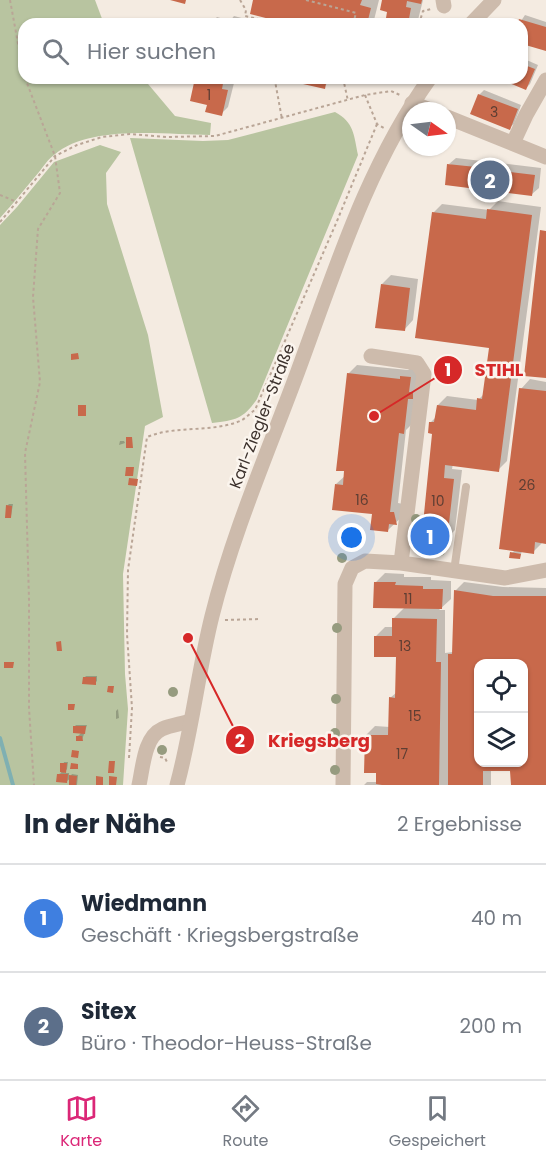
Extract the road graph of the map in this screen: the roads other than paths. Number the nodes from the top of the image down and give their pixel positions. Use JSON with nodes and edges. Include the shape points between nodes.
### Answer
{"nodes":[{"id":1,"x":494,"y":0,"type":"edge"},
{"id":2,"x":477,"y":18,"type":"edge"},
{"id":3,"x":546,"y":80,"type":"edge"},
{"id":4,"x":426,"y":84,"type":"edge"},
{"id":5,"x":413,"y":102,"type":"edge"},
{"id":6,"x":402,"y":121,"type":"edge"},
{"id":7,"x":456,"y":121,"type":"edge"},
{"id":8,"x":513,"y":143,"type":"junction"},
{"id":9,"x":546,"y":157,"type":"edge"},
{"id":10,"x":371,"y":356,"type":"dead end"},
{"id":11,"x":466,"y":487,"type":"dead end"},
{"id":12,"x":401,"y":563,"type":"junction"},
{"id":13,"x":546,"y":570,"type":"edge"},
{"id":14,"x":454,"y":572,"type":"junction"},
{"id":15,"x":190,"y":721,"type":"junction"},
{"id":16,"x":141,"y":777,"type":"edge"},
{"id":17,"x":179,"y":778,"type":"edge"},
{"id":18,"x":343,"y":785,"type":"edge"}],
"edges":[{"from":1,"to":2,"type":"street"},
{"from":3,"to":8,"type":"street"},
{"from":4,"to":5,"type":"street","name":"Karl-Ziegler-Straße"},
{"from":6,"to":15,"type":"street","name":"Karl-Ziegler-Straße","via":[[374,173],[346,243],[222,577]]},
{"from":7,"to":8,"type":"street"},
{"from":8,"to":9,"type":"street"},
{"from":10,"to":12,"type":"street","via":[[417,363],[424,374]]},
{"from":11,"to":14,"type":"lane"},
{"from":12,"to":14,"type":"street"},
{"from":12,"to":18,"type":"street","via":[[366,561],[352,568],[345,584]]},
{"from":13,"to":14,"type":"street","via":[[505,578]]},
{"from":15,"to":16,"type":"street","via":[[153,736]]},
{"from":15,"to":17,"type":"street","name":"Karl-Ziegler-Straße"}]}
